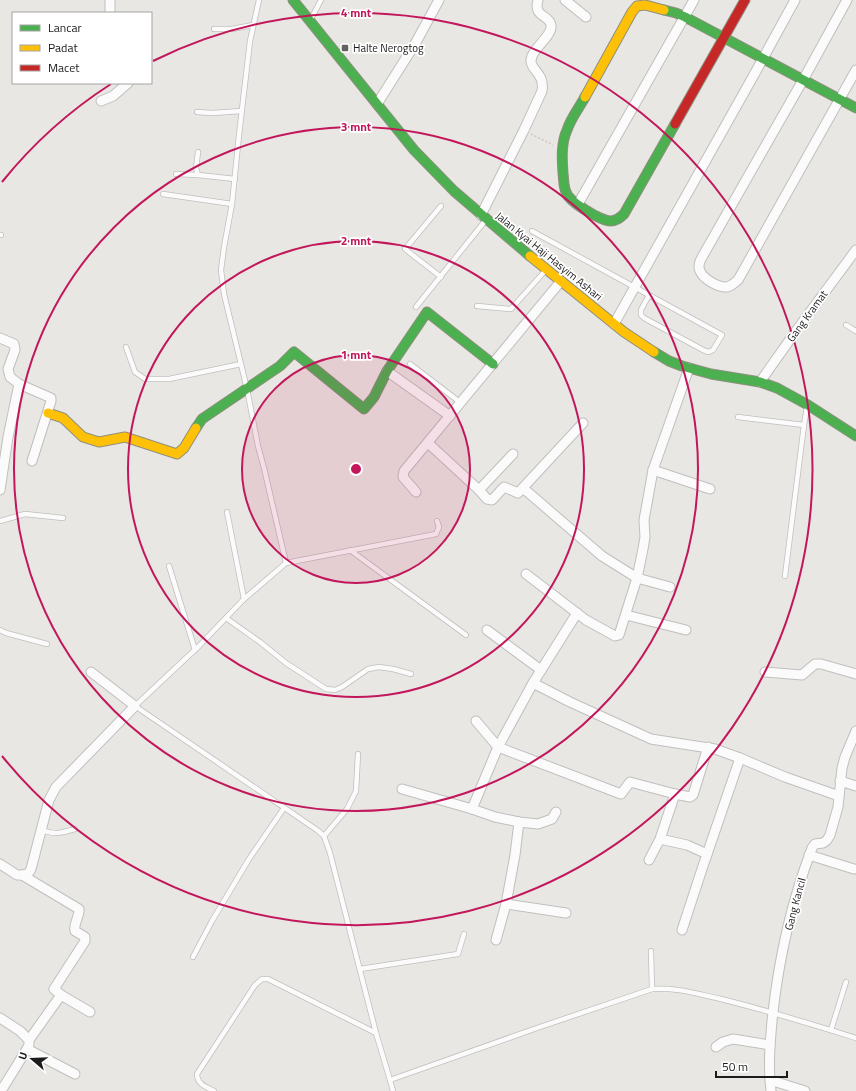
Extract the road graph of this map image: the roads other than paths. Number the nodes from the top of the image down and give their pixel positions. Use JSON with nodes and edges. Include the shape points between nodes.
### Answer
{"nodes":[{"id":1,"x":110,"y":0,"type":"edge"},
{"id":2,"x":259,"y":0,"type":"edge"},
{"id":3,"x":293,"y":0,"type":"edge"},
{"id":4,"x":321,"y":0,"type":"edge"},
{"id":5,"x":439,"y":0,"type":"edge"},
{"id":6,"x":538,"y":0,"type":"edge"},
{"id":7,"x":565,"y":0,"type":"edge"},
{"id":8,"x":694,"y":0,"type":"edge"},
{"id":9,"x":745,"y":0,"type":"edge"},
{"id":10,"x":795,"y":0,"type":"edge"},
{"id":11,"x":847,"y":0,"type":"edge"},
{"id":12,"x":110,"y":12,"type":"edge"},
{"id":13,"x":586,"y":17,"type":"dead end"},
{"id":14,"x":685,"y":17,"type":"junction"},
{"id":15,"x":311,"y":21,"type":"junction"},
{"id":16,"x":253,"y":25,"type":"junction"},
{"id":17,"x":214,"y":30,"type":"dead end"},
{"id":18,"x":724,"y":38,"type":"junction"},
{"id":19,"x":763,"y":58,"type":"junction"},
{"id":20,"x":856,"y":70,"type":"edge"},
{"id":21,"x":803,"y":80,"type":"junction"},
{"id":22,"x":127,"y":84,"type":"edge"},
{"id":23,"x":839,"y":99,"type":"junction"},
{"id":24,"x":101,"y":101,"type":"dead end"},
{"id":25,"x":377,"y":104,"type":"junction"},
{"id":26,"x":856,"y":108,"type":"edge"},
{"id":27,"x":242,"y":111,"type":"junction"},
{"id":28,"x":197,"y":112,"type":"dead end"},
{"id":29,"x":198,"y":152,"type":"dead end"},
{"id":30,"x":176,"y":174,"type":"dead end"},
{"id":31,"x":198,"y":175,"type":"junction"},
{"id":32,"x":235,"y":179,"type":"junction"},
{"id":33,"x":163,"y":194,"type":"dead end"},
{"id":34,"x":232,"y":204,"type":"junction"},
{"id":35,"x":578,"y":204,"type":"junction"},
{"id":36,"x":441,"y":206,"type":"dead end"},
{"id":37,"x":484,"y":218,"type":"junction"},
{"id":38,"x":532,"y":231,"type":"dead end"},
{"id":39,"x":855,"y":252,"type":"edge"},
{"id":40,"x":546,"y":270,"type":"junction"},
{"id":41,"x":441,"y":277,"type":"junction"},
{"id":42,"x":561,"y":281,"type":"junction"},
{"id":43,"x":634,"y":287,"type":"junction"},
{"id":44,"x":649,"y":295,"type":"junction"},
{"id":45,"x":477,"y":306,"type":"dead end"},
{"id":46,"x":416,"y":307,"type":"dead end"},
{"id":47,"x":614,"y":324,"type":"junction"},
{"id":48,"x":846,"y":325,"type":"dead end"},
{"id":49,"x":856,"y":331,"type":"edge"},
{"id":50,"x":0,"y":338,"type":"edge"},
{"id":51,"x":126,"y":347,"type":"dead end"},
{"id":52,"x":241,"y":364,"type":"junction"},
{"id":53,"x":410,"y":364,"type":"dead end"},
{"id":54,"x":493,"y":364,"type":"junction"},
{"id":55,"x":689,"y":368,"type":"junction"},
{"id":56,"x":387,"y":372,"type":"junction"},
{"id":57,"x":760,"y":382,"type":"junction"},
{"id":58,"x":19,"y":384,"type":"junction"},
{"id":59,"x":247,"y":389,"type":"junction"},
{"id":60,"x":461,"y":403,"type":"junction"},
{"id":61,"x":808,"y":405,"type":"junction"},
{"id":62,"x":48,"y":413,"type":"junction"},
{"id":63,"x":450,"y":416,"type":"junction"},
{"id":64,"x":738,"y":417,"type":"dead end"},
{"id":65,"x":583,"y":423,"type":"dead end"},
{"id":66,"x":804,"y":425,"type":"junction"},
{"id":67,"x":856,"y":436,"type":"edge"},
{"id":68,"x":428,"y":443,"type":"junction"},
{"id":69,"x":514,"y":454,"type":"dead end"},
{"id":70,"x":32,"y":460,"type":"dead end"},
{"id":71,"x":653,"y":470,"type":"junction"},
{"id":72,"x":1,"y":487,"type":"edge"},
{"id":73,"x":523,"y":488,"type":"junction"},
{"id":74,"x":710,"y":489,"type":"dead end"},
{"id":75,"x":479,"y":490,"type":"junction"},
{"id":76,"x":416,"y":492,"type":"dead end"},
{"id":77,"x":227,"y":512,"type":"dead end"},
{"id":78,"x":63,"y":518,"type":"dead end"},
{"id":79,"x":0,"y":521,"type":"edge"},
{"id":80,"x":437,"y":521,"type":"dead end"},
{"id":81,"x":350,"y":550,"type":"junction"},
{"id":82,"x":286,"y":563,"type":"junction"},
{"id":83,"x":169,"y":566,"type":"dead end"},
{"id":84,"x":526,"y":574,"type":"dead end"},
{"id":85,"x":785,"y":576,"type":"dead end"},
{"id":86,"x":637,"y":578,"type":"junction"},
{"id":87,"x":670,"y":587,"type":"dead end"},
{"id":88,"x":244,"y":599,"type":"junction"},
{"id":89,"x":577,"y":613,"type":"junction"},
{"id":90,"x":626,"y":615,"type":"junction"},
{"id":91,"x":226,"y":618,"type":"junction"},
{"id":92,"x":0,"y":630,"type":"edge"},
{"id":93,"x":487,"y":630,"type":"dead end"},
{"id":94,"x":686,"y":630,"type":"dead end"},
{"id":95,"x":466,"y":635,"type":"dead end"},
{"id":96,"x":47,"y":644,"type":"dead end"},
{"id":97,"x":195,"y":650,"type":"junction"},
{"id":98,"x":541,"y":670,"type":"junction"},
{"id":99,"x":91,"y":672,"type":"dead end"},
{"id":100,"x":765,"y":672,"type":"dead end"},
{"id":101,"x":411,"y":674,"type":"dead end"},
{"id":102,"x":856,"y":674,"type":"edge"},
{"id":103,"x":533,"y":682,"type":"junction"},
{"id":104,"x":136,"y":706,"type":"junction"},
{"id":105,"x":476,"y":721,"type":"dead end"},
{"id":106,"x":856,"y":731,"type":"edge"},
{"id":107,"x":498,"y":747,"type":"junction"},
{"id":108,"x":708,"y":747,"type":"junction"},
{"id":109,"x":358,"y":754,"type":"dead end"},
{"id":110,"x":740,"y":758,"type":"junction"},
{"id":111,"x":840,"y":781,"type":"junction"},
{"id":112,"x":856,"y":786,"type":"edge"},
{"id":113,"x":402,"y":789,"type":"dead end"},
{"id":114,"x":675,"y":794,"type":"junction"},
{"id":115,"x":839,"y":796,"type":"junction"},
{"id":116,"x":284,"y":808,"type":"junction"},
{"id":117,"x":472,"y":809,"type":"junction"},
{"id":118,"x":556,"y":812,"type":"dead end"},
{"id":119,"x":519,"y":822,"type":"junction"},
{"id":120,"x":75,"y":829,"type":"dead end"},
{"id":121,"x":41,"y":830,"type":"junction"},
{"id":122,"x":324,"y":836,"type":"junction"},
{"id":123,"x":660,"y":839,"type":"junction"},
{"id":124,"x":707,"y":854,"type":"junction"},
{"id":125,"x":809,"y":855,"type":"junction"},
{"id":126,"x":649,"y":860,"type":"dead end"},
{"id":127,"x":0,"y":864,"type":"edge"},
{"id":128,"x":854,"y":869,"type":"dead end"},
{"id":129,"x":22,"y":876,"type":"junction"},
{"id":130,"x":506,"y":904,"type":"junction"},
{"id":131,"x":566,"y":913,"type":"dead end"},
{"id":132,"x":682,"y":930,"type":"dead end"},
{"id":133,"x":464,"y":934,"type":"dead end"},
{"id":134,"x":496,"y":940,"type":"dead end"},
{"id":135,"x":651,"y":951,"type":"dead end"},
{"id":136,"x":193,"y":957,"type":"dead end"},
{"id":137,"x":360,"y":969,"type":"junction"},
{"id":138,"x":846,"y":982,"type":"dead end"},
{"id":139,"x":652,"y":989,"type":"junction"},
{"id":140,"x":61,"y":995,"type":"junction"},
{"id":141,"x":90,"y":1012,"type":"dead end"},
{"id":142,"x":773,"y":1013,"type":"junction"},
{"id":143,"x":0,"y":1018,"type":"edge"},
{"id":144,"x":831,"y":1030,"type":"junction"},
{"id":145,"x":376,"y":1033,"type":"junction"},
{"id":146,"x":856,"y":1038,"type":"edge"},
{"id":147,"x":28,"y":1044,"type":"junction"},
{"id":148,"x":770,"y":1045,"type":"junction"},
{"id":149,"x":716,"y":1047,"type":"dead end"},
{"id":150,"x":76,"y":1074,"type":"dead end"},
{"id":151,"x":390,"y":1080,"type":"junction"},
{"id":152,"x":770,"y":1080,"type":"junction"},
{"id":153,"x":1,"y":1091,"type":"edge"},
{"id":154,"x":214,"y":1091,"type":"edge"},
{"id":155,"x":393,"y":1091,"type":"edge"},
{"id":156,"x":771,"y":1091,"type":"edge"},
{"id":157,"x":805,"y":1091,"type":"edge"}],
"edges":[{"from":1,"to":12,"type":"street"},
{"from":2,"to":16,"type":"lane"},
{"from":3,"to":15,"type":"street","name":"Jalan Kyai Haji Hasyim Ashari"},
{"from":4,"to":15,"type":"lane"},
{"from":5,"to":25,"type":"street"},
{"from":6,"to":37,"type":"street","via":[[536,6],[539,13],[551,26],[551,30],[531,59],[531,64],[541,78],[542,91]]},
{"from":7,"to":13,"type":"street"},
{"from":8,"to":14,"type":"street"},
{"from":9,"to":18,"type":"street"},
{"from":10,"to":19,"type":"street"},
{"from":11,"to":21,"type":"street"},
{"from":14,"to":18,"type":"street"},
{"from":14,"to":35,"type":"street"},
{"from":14,"to":35,"type":"street","via":[[645,5],[637,6],[632,12],[564,138],[564,187],[570,198]]},
{"from":15,"to":25,"type":"street","name":"Jalan Kyai Haji Hasyim Ashari"},
{"from":16,"to":17,"type":"lane"},
{"from":16,"to":27,"type":"lane"},
{"from":18,"to":19,"type":"street"},
{"from":18,"to":35,"type":"street","via":[[619,220],[604,220]]},
{"from":19,"to":21,"type":"street"},
{"from":19,"to":43,"type":"street"},
{"from":20,"to":23,"type":"street"},
{"from":21,"to":23,"type":"street"},
{"from":21,"to":23,"type":"street","via":[[701,259],[701,273],[718,285],[726,287],[738,280]]},
{"from":22,"to":24,"type":"street"},
{"from":23,"to":26,"type":"street"},
{"from":25,"to":37,"type":"street","name":"Jalan Kyai Haji Hasyim Ashari","via":[[414,150]]},
{"from":27,"to":28,"type":"lane"},
{"from":27,"to":32,"type":"lane"},
{"from":29,"to":31,"type":"lane"},
{"from":30,"to":31,"type":"lane"},
{"from":31,"to":32,"type":"lane"},
{"from":32,"to":34,"type":"lane"},
{"from":33,"to":34,"type":"lane"},
{"from":34,"to":52,"type":"lane","via":[[221,270],[224,294]]},
{"from":36,"to":41,"type":"lane","via":[[405,249]]},
{"from":37,"to":40,"type":"street","name":"Jalan Kyai Haji Hasyim Ashari"},
{"from":37,"to":41,"type":"lane"},
{"from":38,"to":43,"type":"lane"},
{"from":39,"to":57,"type":"street","name":"Gang Kramat"},
{"from":40,"to":42,"type":"street","name":"Jalan Kyai Haji Hasyim Ashari"},
{"from":40,"to":45,"type":"lane","via":[[511,309]]},
{"from":41,"to":46,"type":"lane"},
{"from":42,"to":47,"type":"street","name":"Jalan Kyai Haji Hasyim Ashari"},
{"from":42,"to":54,"type":"street"},
{"from":43,"to":44,"type":"lane"},
{"from":43,"to":47,"type":"street"},
{"from":44,"to":44,"type":"lane","via":[[722,335],[713,350],[705,351],[644,318],[641,310]]},
{"from":47,"to":55,"type":"street","name":"Jalan Kyai Haji Hasyim Ashari","via":[[669,361]]},
{"from":48,"to":49,"type":"lane"},
{"from":50,"to":58,"type":"street","via":[[14,344],[8,369],[10,377]]},
{"from":51,"to":52,"type":"lane","via":[[135,372],[145,379],[169,379]]},
{"from":52,"to":59,"type":"lane"},
{"from":53,"to":60,"type":"lane"},
{"from":54,"to":56,"type":"street","via":[[427,312]]},
{"from":54,"to":60,"type":"street"},
{"from":55,"to":57,"type":"street","name":"Jalan Kyai Haji Hasyim Ashari"},
{"from":55,"to":71,"type":"street"},
{"from":56,"to":59,"type":"street","via":[[374,397],[364,409],[294,352],[280,366]]},
{"from":56,"to":63,"type":"street"},
{"from":57,"to":61,"type":"street","name":"Jalan Kyai Haji Hasyim Ashari"},
{"from":58,"to":62,"type":"street","via":[[51,398]]},
{"from":58,"to":72,"type":"street"},
{"from":59,"to":62,"type":"street","via":[[202,419],[184,448],[177,454],[125,437],[99,442],[83,437],[63,418]]},
{"from":59,"to":82,"type":"lane"},
{"from":60,"to":63,"type":"street"},
{"from":61,"to":66,"type":"lane"},
{"from":61,"to":67,"type":"street","name":"Jalan Kyai Haji Hasyim Ashari"},
{"from":62,"to":70,"type":"street"},
{"from":63,"to":68,"type":"street"},
{"from":64,"to":66,"type":"lane"},
{"from":65,"to":73,"type":"street"},
{"from":66,"to":85,"type":"lane"},
{"from":68,"to":75,"type":"street"},
{"from":68,"to":76,"type":"street","via":[[404,471],[404,477]]},
{"from":69,"to":75,"type":"street"},
{"from":71,"to":74,"type":"street"},
{"from":71,"to":86,"type":"street"},
{"from":73,"to":75,"type":"street","via":[[518,493],[504,487],[492,500],[487,499]]},
{"from":73,"to":86,"type":"street","via":[[602,556]]},
{"from":77,"to":88,"type":"lane"},
{"from":78,"to":79,"type":"lane","via":[[25,514]]},
{"from":80,"to":81,"type":"lane","via":[[439,526],[436,534]]},
{"from":81,"to":82,"type":"lane"},
{"from":81,"to":95,"type":"lane"},
{"from":82,"to":88,"type":"lane"},
{"from":83,"to":97,"type":"lane"},
{"from":84,"to":89,"type":"street"},
{"from":86,"to":87,"type":"street"},
{"from":86,"to":90,"type":"street"},
{"from":88,"to":91,"type":"lane"},
{"from":89,"to":90,"type":"street","via":[[615,636],[619,635]]},
{"from":89,"to":98,"type":"street"},
{"from":90,"to":94,"type":"street"},
{"from":91,"to":97,"type":"lane"},
{"from":91,"to":101,"type":"lane","via":[[326,689],[342,688],[368,669],[379,667]]},
{"from":92,"to":96,"type":"lane"},
{"from":93,"to":98,"type":"street"},
{"from":97,"to":104,"type":"lane"},
{"from":98,"to":103,"type":"street"},
{"from":99,"to":104,"type":"street"},
{"from":100,"to":102,"type":"street","via":[[802,675],[815,664],[821,664]]},
{"from":103,"to":107,"type":"street"},
{"from":103,"to":108,"type":"street","via":[[570,702],[652,739]]},
{"from":104,"to":116,"type":"lane"},
{"from":104,"to":121,"type":"street","via":[[56,787],[49,800]]},
{"from":105,"to":107,"type":"street"},
{"from":106,"to":111,"type":"street","via":[[845,757]]},
{"from":107,"to":114,"type":"street","via":[[621,794],[630,782]]},
{"from":107,"to":117,"type":"street"},
{"from":108,"to":110,"type":"street"},
{"from":108,"to":114,"type":"street","via":[[693,795],[690,797]]},
{"from":109,"to":122,"type":"lane","via":[[356,791],[347,810]]},
{"from":110,"to":115,"type":"street"},
{"from":110,"to":124,"type":"street"},
{"from":111,"to":112,"type":"street"},
{"from":111,"to":115,"type":"street"},
{"from":113,"to":117,"type":"street"},
{"from":114,"to":123,"type":"street"},
{"from":115,"to":125,"type":"street","via":[[830,835],[823,843],[815,844]]},
{"from":116,"to":122,"type":"lane"},
{"from":116,"to":136,"type":"lane","via":[[249,859]]},
{"from":117,"to":119,"type":"street"},
{"from":118,"to":119,"type":"street","via":[[552,819],[538,824]]},
{"from":119,"to":130,"type":"street"},
{"from":120,"to":121,"type":"lane","via":[[60,834]]},
{"from":121,"to":129,"type":"street","via":[[31,868],[28,874]]},
{"from":122,"to":137,"type":"lane"},
{"from":123,"to":124,"type":"street","via":[[687,845]]},
{"from":123,"to":126,"type":"street"},
{"from":124,"to":132,"type":"street"},
{"from":125,"to":128,"type":"street"},
{"from":125,"to":142,"type":"street","name":"Gang Kancil","via":[[789,926]]},
{"from":127,"to":129,"type":"street"},
{"from":129,"to":140,"type":"street","via":[[80,911],[74,928],[85,937],[85,941],[54,989]]},
{"from":130,"to":131,"type":"street"},
{"from":130,"to":134,"type":"street"},
{"from":133,"to":137,"type":"lane","via":[[458,954]]},
{"from":135,"to":139,"type":"lane"},
{"from":137,"to":145,"type":"lane"},
{"from":138,"to":144,"type":"lane"},
{"from":139,"to":142,"type":"lane","via":[[678,989]]},
{"from":139,"to":151,"type":"lane"},
{"from":140,"to":141,"type":"street"},
{"from":140,"to":147,"type":"street"},
{"from":142,"to":144,"type":"lane"},
{"from":142,"to":148,"type":"street","name":"Gang Kancil"},
{"from":143,"to":147,"type":"street","via":[[20,1031]]},
{"from":144,"to":146,"type":"lane"},
{"from":145,"to":151,"type":"lane"},
{"from":145,"to":154,"type":"lane","via":[[268,979],[262,980],[255,985],[197,1074],[200,1083]]},
{"from":147,"to":150,"type":"street"},
{"from":147,"to":153,"type":"street"},
{"from":148,"to":149,"type":"street","via":[[734,1039]]},
{"from":148,"to":152,"type":"street","name":"Gang Kancil"},
{"from":151,"to":155,"type":"lane"},
{"from":152,"to":156,"type":"street","name":"Gang Kancil"},
{"from":152,"to":157,"type":"street"}]}
